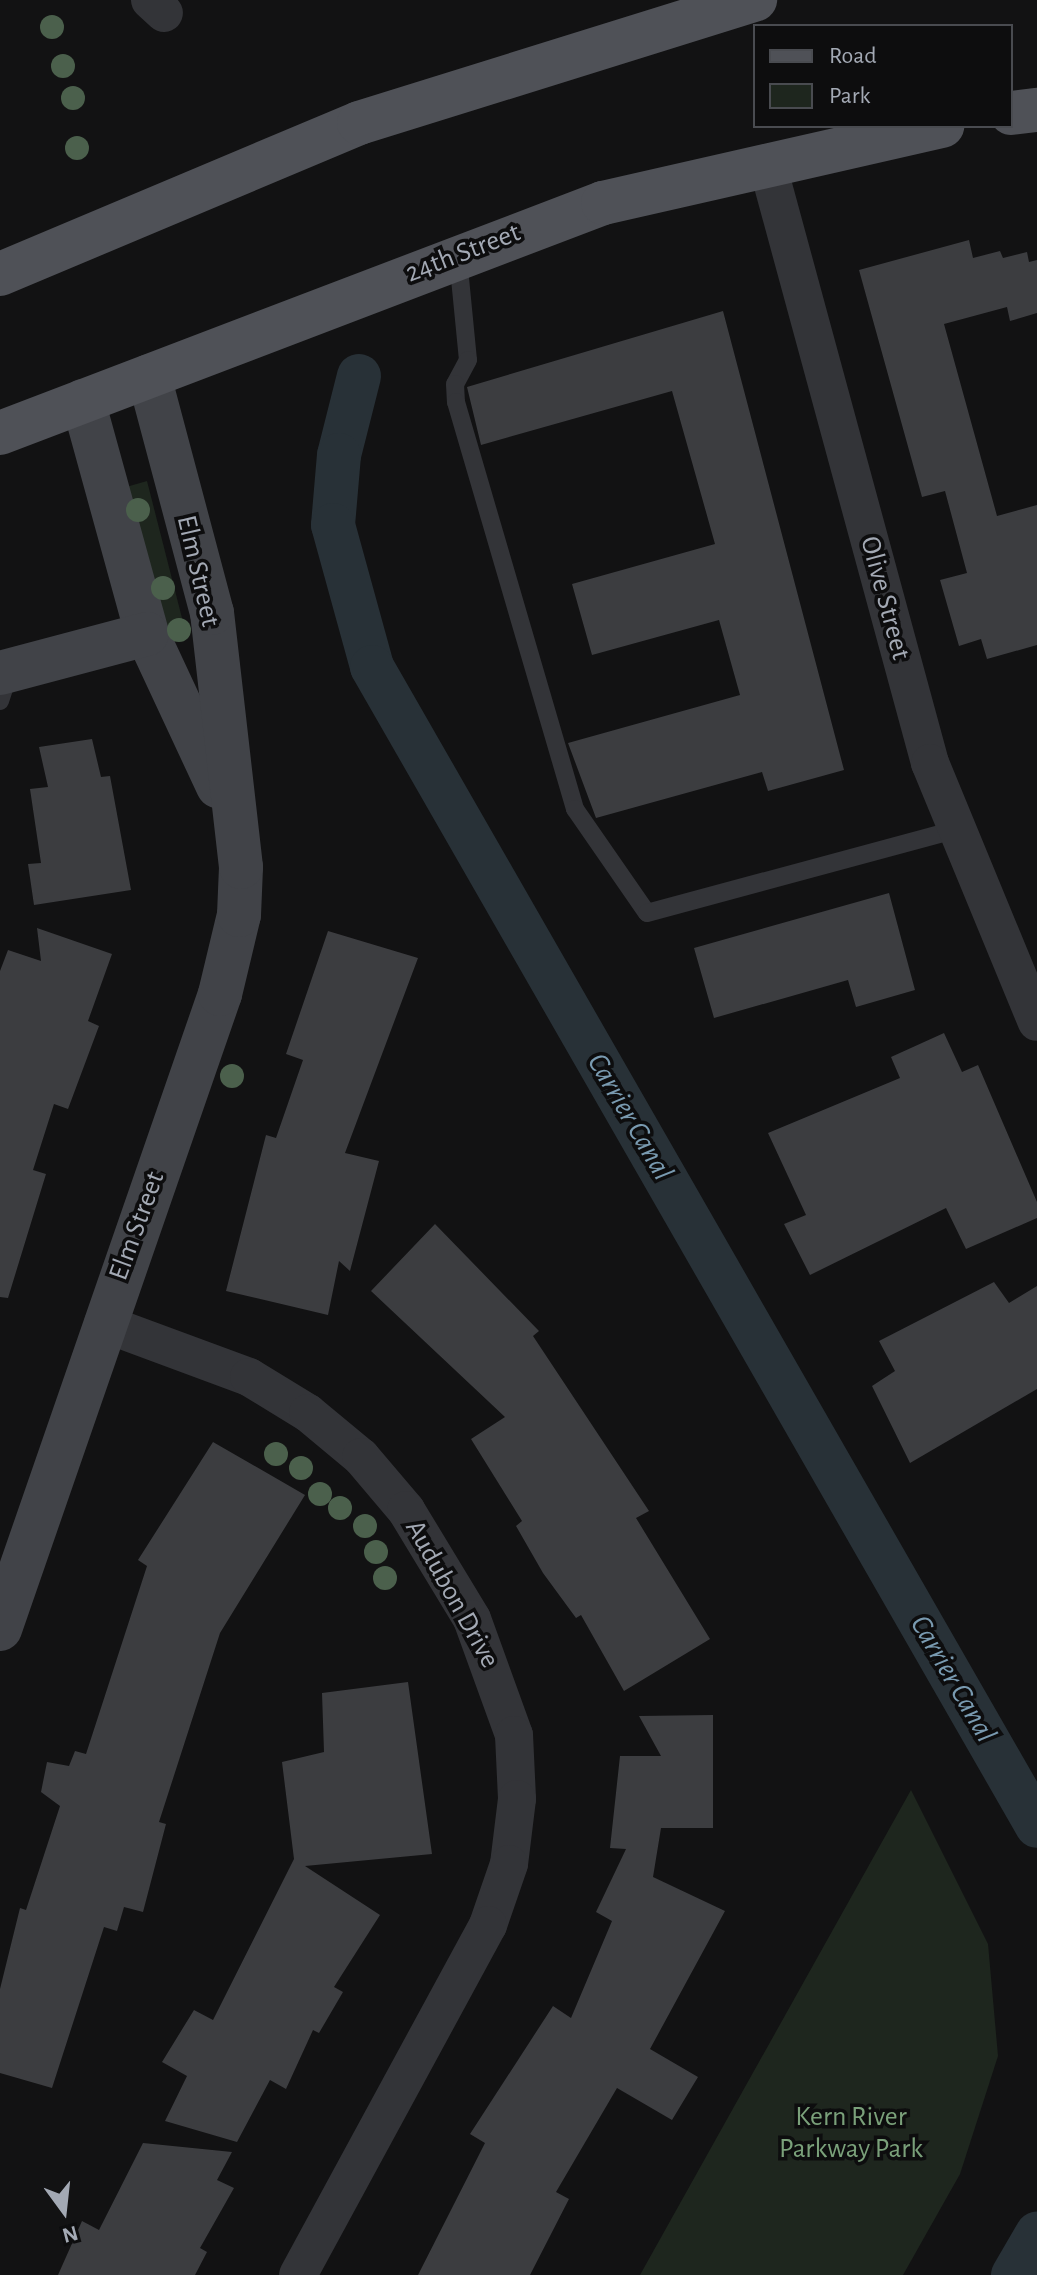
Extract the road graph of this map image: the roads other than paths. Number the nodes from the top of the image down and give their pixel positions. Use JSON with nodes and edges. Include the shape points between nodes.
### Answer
{"nodes":[{"id":1,"x":755,"y":0,"type":"edge"},
{"id":2,"x":1037,"y":110,"type":"edge"},
{"id":3,"x":1013,"y":113,"type":"edge"},
{"id":4,"x":933,"y":128,"type":"edge"},
{"id":5,"x":767,"y":163,"type":"junction"},
{"id":6,"x":457,"y":253,"type":"junction"},
{"id":7,"x":0,"y":274,"type":"edge"},
{"id":8,"x":149,"y":376,"type":"junction"},
{"id":9,"x":83,"y":401,"type":"junction"},
{"id":10,"x":0,"y":433,"type":"edge"},
{"id":11,"x":147,"y":634,"type":"junction"},
{"id":12,"x":3,"y":682,"type":"edge"},
{"id":13,"x":233,"y":817,"type":"junction"},
{"id":14,"x":955,"y":830,"type":"junction"},
{"id":15,"x":1037,"y":1022,"type":"edge"},
{"id":16,"x":103,"y":1323,"type":"junction"},
{"id":17,"x":0,"y":1629,"type":"edge"},
{"id":18,"x":298,"y":2275,"type":"edge"}],
"edges":[{"from":1,"to":7,"type":"main road","via":[[359,123]]},
{"from":2,"to":3,"type":"main road"},
{"from":4,"to":5,"type":"main road","name":"24th Street"},
{"from":5,"to":6,"type":"main road","name":"24th Street","via":[[603,203]]},
{"from":5,"to":14,"type":"street","name":"Olive Street","via":[[930,763]]},
{"from":6,"to":8,"type":"main road","name":"24th Street"},
{"from":6,"to":14,"type":"lane","via":[[468,360],[455,384],[456,402],[575,809],[647,913]]},
{"from":8,"to":9,"type":"main road","name":"24th Street"},
{"from":8,"to":13,"type":"street","name":"Elm Street","via":[[212,613]]},
{"from":9,"to":10,"type":"main road","name":"24th Street"},
{"from":9,"to":11,"type":"street","name":"Elm Street"},
{"from":11,"to":12,"type":"street"},
{"from":11,"to":13,"type":"street","name":"Elm Street"},
{"from":13,"to":16,"type":"street","name":"Elm Street","via":[[240,891],[226,971]]},
{"from":14,"to":15,"type":"street","name":"Olive Street"},
{"from":16,"to":17,"type":"street","name":"Elm Street"},
{"from":16,"to":18,"type":"street","name":"Audubon Drive","via":[[249,1377],[308,1413],[361,1457],[406,1510],[472,1619],[514,1735],[517,1799],[509,1864],[488,1925]]}]}
